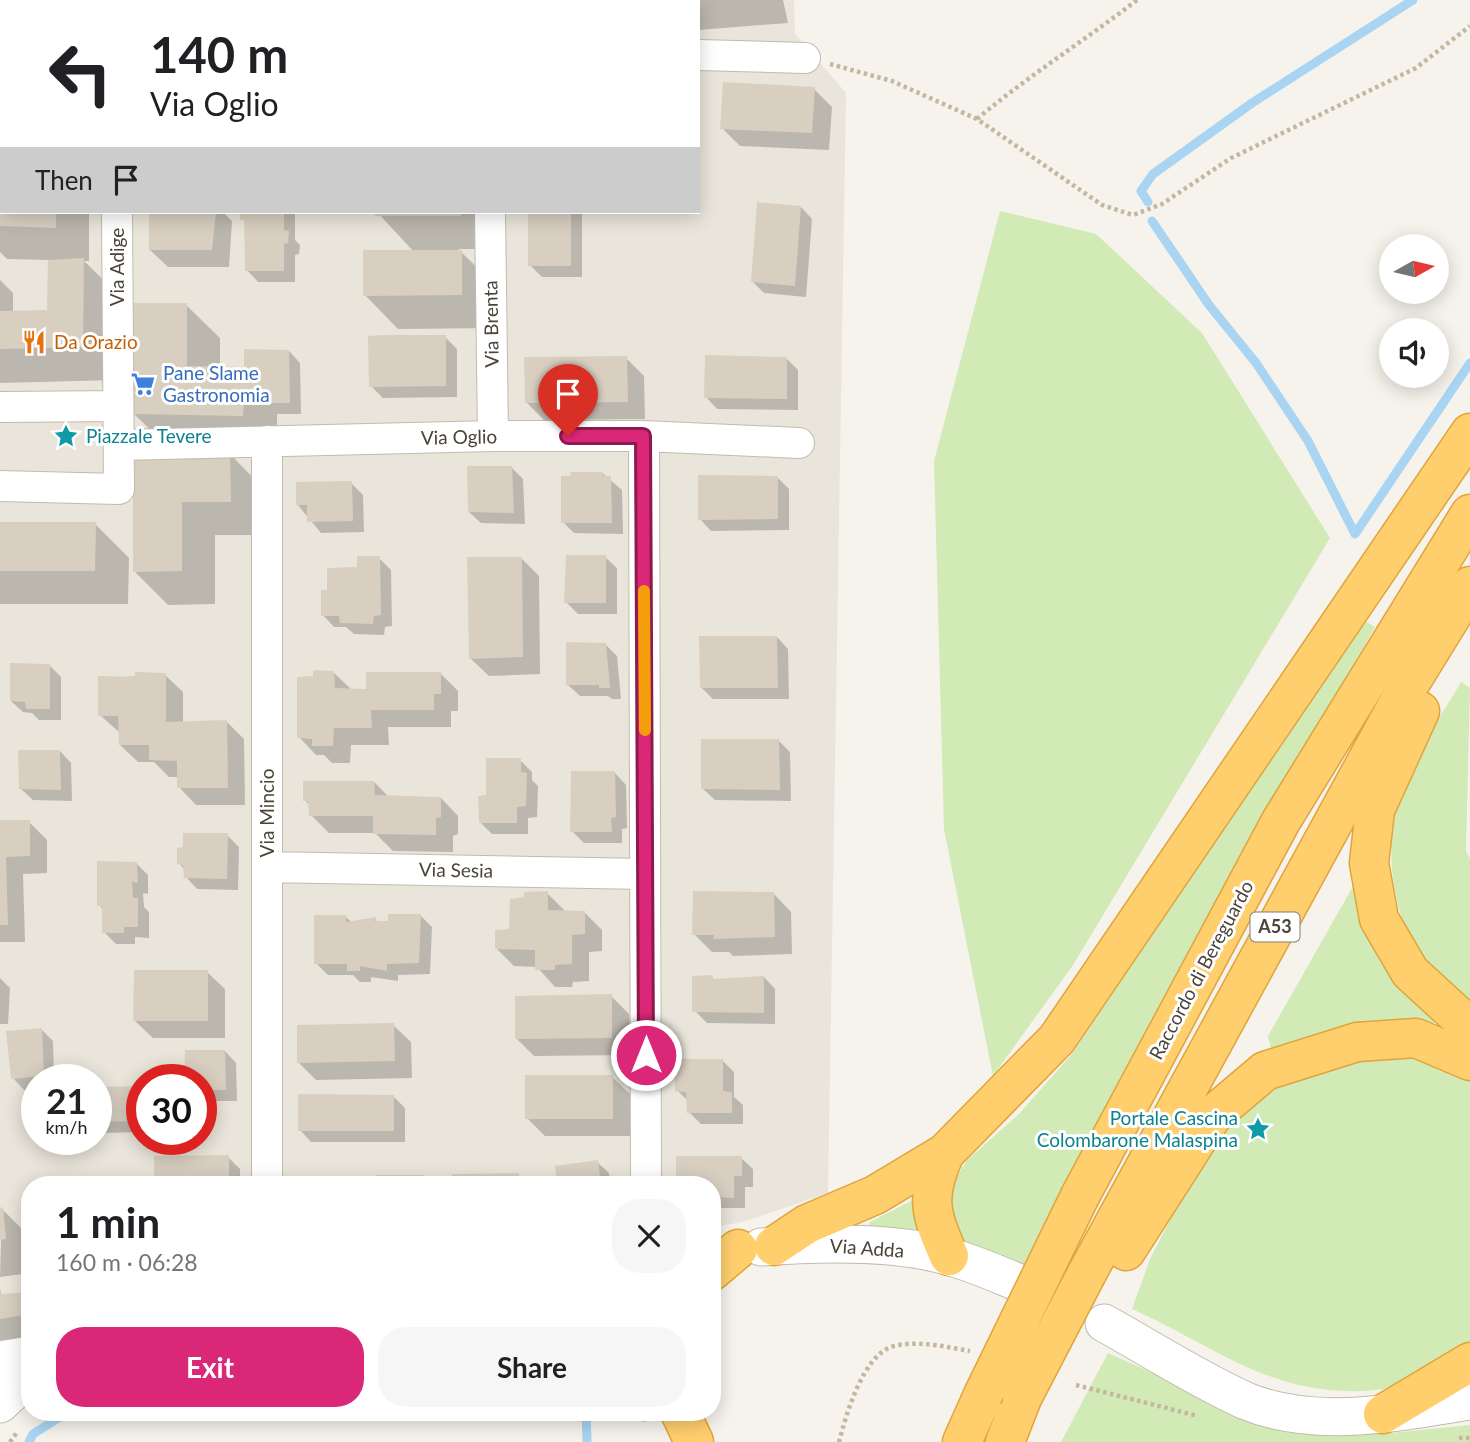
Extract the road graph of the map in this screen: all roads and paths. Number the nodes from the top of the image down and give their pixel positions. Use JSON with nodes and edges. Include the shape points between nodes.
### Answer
{"nodes":[{"id":1,"x":1137,"y":0,"type":"edge"},
{"id":2,"x":1470,"y":26,"type":"edge"},
{"id":3,"x":700,"y":55,"type":"edge"},
{"id":4,"x":806,"y":58,"type":"joint"},
{"id":5,"x":977,"y":119,"type":"junction"},
{"id":6,"x":117,"y":214,"type":"edge"},
{"id":7,"x":490,"y":214,"type":"edge"},
{"id":8,"x":0,"y":407,"type":"edge"},
{"id":9,"x":118,"y":407,"type":"junction"},
{"id":10,"x":1470,"y":433,"type":"edge"},
{"id":11,"x":493,"y":436,"type":"junction"},
{"id":12,"x":643,"y":436,"type":"junction"},
{"id":13,"x":267,"y":441,"type":"junction"},
{"id":14,"x":799,"y":443,"type":"dead end"},
{"id":15,"x":119,"y":444,"type":"junction"},
{"id":16,"x":0,"y":486,"type":"edge"},
{"id":17,"x":1470,"y":514,"type":"edge"},
{"id":18,"x":1470,"y":586,"type":"edge"},
{"id":19,"x":1470,"y":617,"type":"edge"},
{"id":20,"x":267,"y":867,"type":"junction"},
{"id":21,"x":645,"y":874,"type":"junction"},
{"id":22,"x":1470,"y":1027,"type":"edge"},
{"id":23,"x":1470,"y":1061,"type":"edge"},
{"id":24,"x":945,"y":1153,"type":"junction"},
{"id":25,"x":267,"y":1176,"type":"edge"},
{"id":26,"x":646,"y":1176,"type":"edge"},
{"id":27,"x":734,"y":1254,"type":"edge"},
{"id":28,"x":949,"y":1256,"type":"junction"},
{"id":29,"x":1097,"y":1277,"type":"junction"},
{"id":30,"x":1017,"y":1282,"type":"dead end"},
{"id":31,"x":1104,"y":1323,"type":"dead end"},
{"id":32,"x":975,"y":1352,"type":"dead end"},
{"id":33,"x":21,"y":1356,"type":"edge"},
{"id":34,"x":0,"y":1360,"type":"edge"},
{"id":35,"x":1470,"y":1362,"type":"edge"},
{"id":36,"x":21,"y":1384,"type":"edge"},
{"id":37,"x":1076,"y":1385,"type":"dead end"},
{"id":38,"x":1470,"y":1401,"type":"edge"},
{"id":39,"x":1032,"y":1402,"type":"junction"},
{"id":40,"x":0,"y":1404,"type":"edge"},
{"id":41,"x":1382,"y":1414,"type":"junction"},
{"id":42,"x":1202,"y":1417,"type":"dead end"},
{"id":43,"x":684,"y":1421,"type":"edge"},
{"id":44,"x":694,"y":1442,"type":"edge"},
{"id":45,"x":839,"y":1442,"type":"edge"},
{"id":46,"x":962,"y":1442,"type":"edge"},
{"id":47,"x":1005,"y":1442,"type":"edge"},
{"id":48,"x":1021,"y":1442,"type":"edge"}],
"edges":[{"from":1,"to":5,"type":"path"},
{"from":2,"to":5,"type":"path","via":[[1416,68],[1231,158],[1162,204],[1133,215],[1102,205]]},
{"from":3,"to":4,"type":"street"},
{"from":4,"to":5,"type":"path","via":[[892,81]]},
{"from":6,"to":9,"type":"street","name":"Via Adige"},
{"from":7,"to":11,"type":"street","name":"Via Brenta"},
{"from":8,"to":9,"type":"street"},
{"from":9,"to":15,"type":"street"},
{"from":10,"to":24,"type":"highway","via":[[1057,1039]]},
{"from":11,"to":12,"type":"street","name":"Via Oglio"},
{"from":11,"to":13,"type":"street","name":"Via Oglio"},
{"from":12,"to":14,"type":"street","name":"Via Oglio"},
{"from":12,"to":21,"type":"street"},
{"from":13,"to":15,"type":"street","name":"Via Oglio"},
{"from":13,"to":20,"type":"street","name":"Via Mincio"},
{"from":15,"to":16,"type":"street","via":[[119,489]]},
{"from":17,"to":46,"type":"highway","name":"Raccordo di Bereguardo","number":"A53","bridge":true,"via":[[1281,821],[1080,1196]]},
{"from":18,"to":29,"type":"highway","number":"A53","via":[[1404,694]]},
{"from":19,"to":22,"type":"highway","via":[[1425,699],[1375,810],[1369,863],[1379,919],[1410,972]]},
{"from":20,"to":21,"type":"street","name":"Via Sesia"},
{"from":20,"to":25,"type":"street","name":"Via Mincio"},
{"from":21,"to":26,"type":"street"},
{"from":23,"to":29,"type":"highway","via":[[1416,1038],[1357,1042],[1265,1071],[1213,1115]]},
{"from":24,"to":27,"type":"highway","via":[[875,1195]]},
{"from":24,"to":28,"type":"highway","via":[[932,1181],[932,1208]]},
{"from":27,"to":28,"type":"street","name":"Via Adda","via":[[835,1244]]},
{"from":28,"to":30,"type":"street","name":"Via Adda"},
{"from":29,"to":39,"type":"highway","number":"A53","bridge":true},
{"from":31,"to":41,"type":"street","via":[[1248,1401],[1334,1417]]},
{"from":32,"to":45,"type":"path","via":[[927,1344],[892,1346],[870,1366],[850,1398]]},
{"from":33,"to":34,"type":"street"},
{"from":35,"to":41,"type":"highway"},
{"from":36,"to":40,"type":"street"},
{"from":37,"to":42,"type":"path"},
{"from":38,"to":41,"type":"street"},
{"from":39,"to":47,"type":"highway","number":"A53"},
{"from":39,"to":48,"type":"highway"},
{"from":43,"to":44,"type":"highway"}]}
